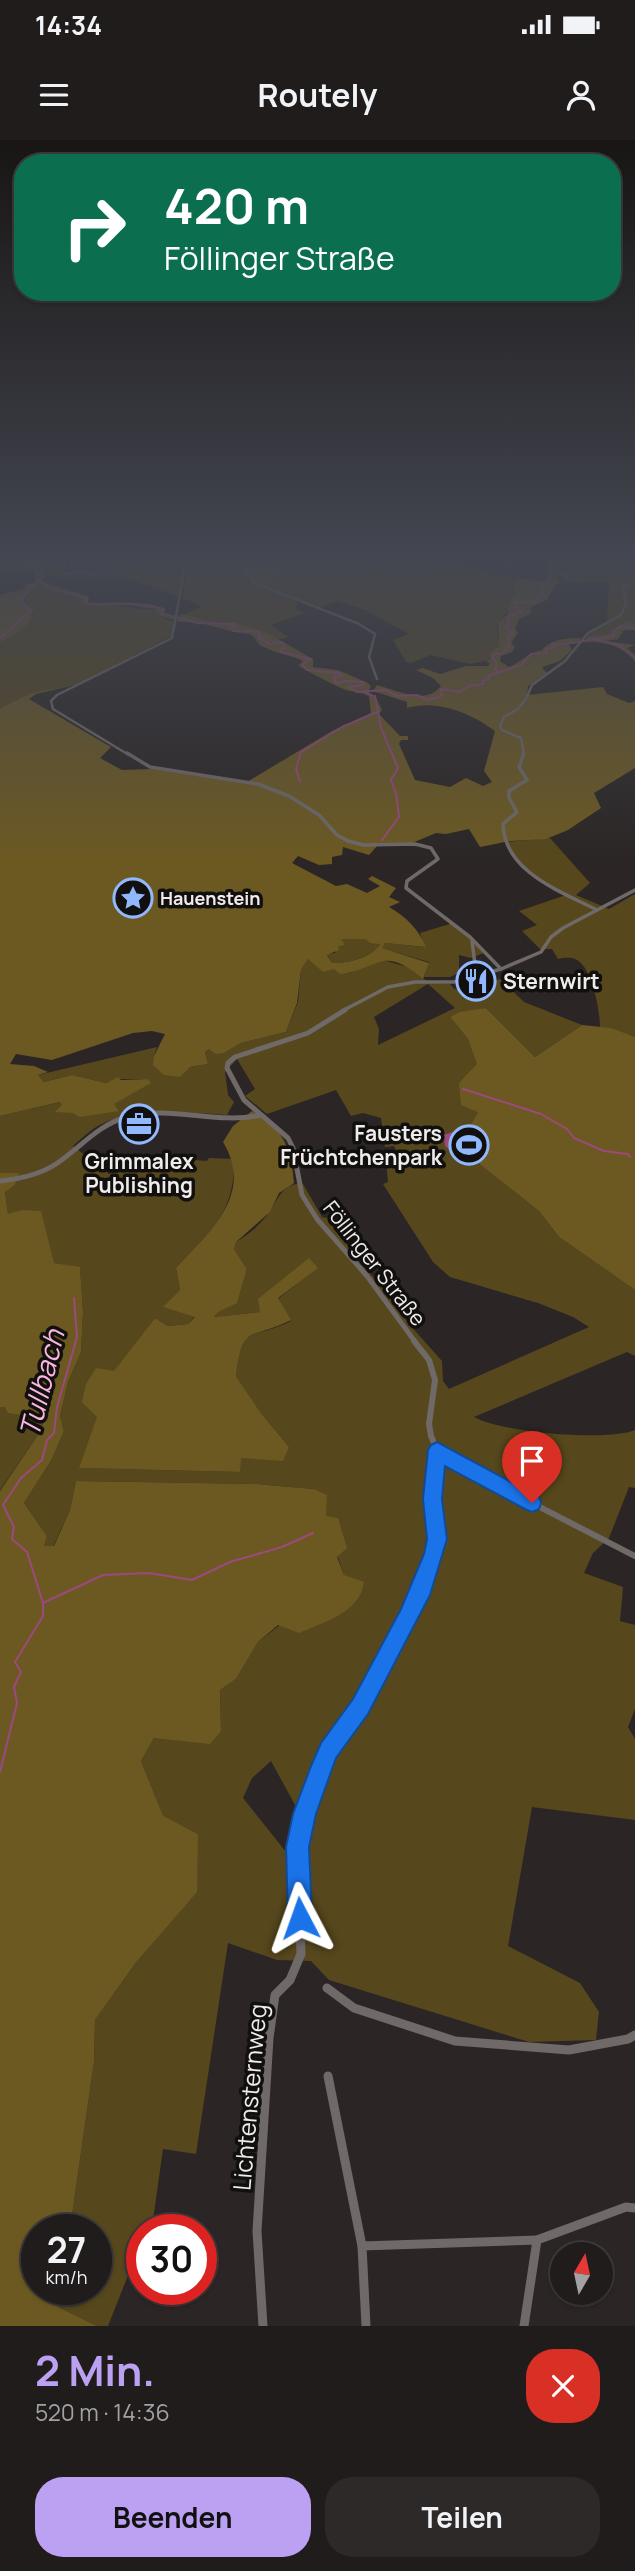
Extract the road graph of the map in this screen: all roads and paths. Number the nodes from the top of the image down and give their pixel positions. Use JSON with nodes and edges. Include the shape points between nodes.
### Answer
{"nodes":[{"id":1,"x":134,"y":657,"type":"edge"},
{"id":2,"x":369,"y":657,"type":"edge"},
{"id":3,"x":568,"y":657,"type":"edge"},
{"id":4,"x":377,"y":679,"type":"dead end"},
{"id":5,"x":635,"y":890,"type":"edge"},
{"id":6,"x":597,"y":910,"type":"junction"},
{"id":7,"x":472,"y":941,"type":"junction"},
{"id":8,"x":501,"y":969,"type":"junction"},
{"id":9,"x":465,"y":979,"type":"junction"},
{"id":10,"x":261,"y":1115,"type":"junction"},
{"id":11,"x":0,"y":1181,"type":"edge"},
{"id":12,"x":437,"y":1450,"type":"junction"},
{"id":13,"x":635,"y":1556,"type":"edge"},
{"id":14,"x":327,"y":1988,"type":"dead end"},
{"id":15,"x":635,"y":2035,"type":"edge"},
{"id":16,"x":328,"y":2076,"type":"dead end"},
{"id":17,"x":635,"y":2208,"type":"edge"},
{"id":18,"x":537,"y":2240,"type":"junction"},
{"id":19,"x":362,"y":2246,"type":"junction"},
{"id":20,"x":263,"y":2326,"type":"edge"},
{"id":21,"x":366,"y":2326,"type":"edge"},
{"id":22,"x":524,"y":2326,"type":"edge"}],
"edges":[{"from":1,"to":7,"type":"street","via":[[57,695],[51,701],[53,709],[150,767],[268,787],[305,805],[348,841],[431,848],[438,857],[413,874],[406,888]]},
{"from":2,"to":4,"type":"street"},
{"from":3,"to":6,"type":"street","via":[[532,685],[521,706],[501,722],[502,730],[521,738],[525,751],[519,767],[527,780],[509,791],[517,812],[503,830],[526,871],[560,894]]},
{"from":5,"to":6,"type":"street"},
{"from":6,"to":8,"type":"street","via":[[554,934],[541,952]]},
{"from":7,"to":8,"type":"street"},
{"from":7,"to":9,"type":"street","via":[[477,964]]},
{"from":8,"to":9,"type":"street"},
{"from":9,"to":10,"type":"street","name":"Föllinger Straße","via":[[388,987],[308,1033],[235,1057],[228,1063],[229,1072],[244,1100]]},
{"from":10,"to":11,"type":"street","via":[[224,1118],[146,1113],[128,1117],[95,1132],[50,1168]]},
{"from":10,"to":12,"type":"street","name":"Föllinger Straße","via":[[293,1148],[298,1184],[307,1205],[429,1360],[435,1380],[429,1424]]},
{"from":12,"to":13,"type":"street"},
{"from":12,"to":20,"type":"street","name":"Lichtensternweg","via":[[432,1509],[437,1539],[420,1595],[360,1707],[329,1751],[300,1835],[301,1954],[290,1980],[275,1995],[269,2038],[257,2231]]},
{"from":14,"to":15,"type":"street","via":[[354,2008],[455,2041],[569,2050]]},
{"from":16,"to":19,"type":"street"},
{"from":17,"to":18,"type":"street","via":[[626,2207]]},
{"from":18,"to":19,"type":"street"},
{"from":18,"to":22,"type":"street"},
{"from":19,"to":21,"type":"street"}]}
